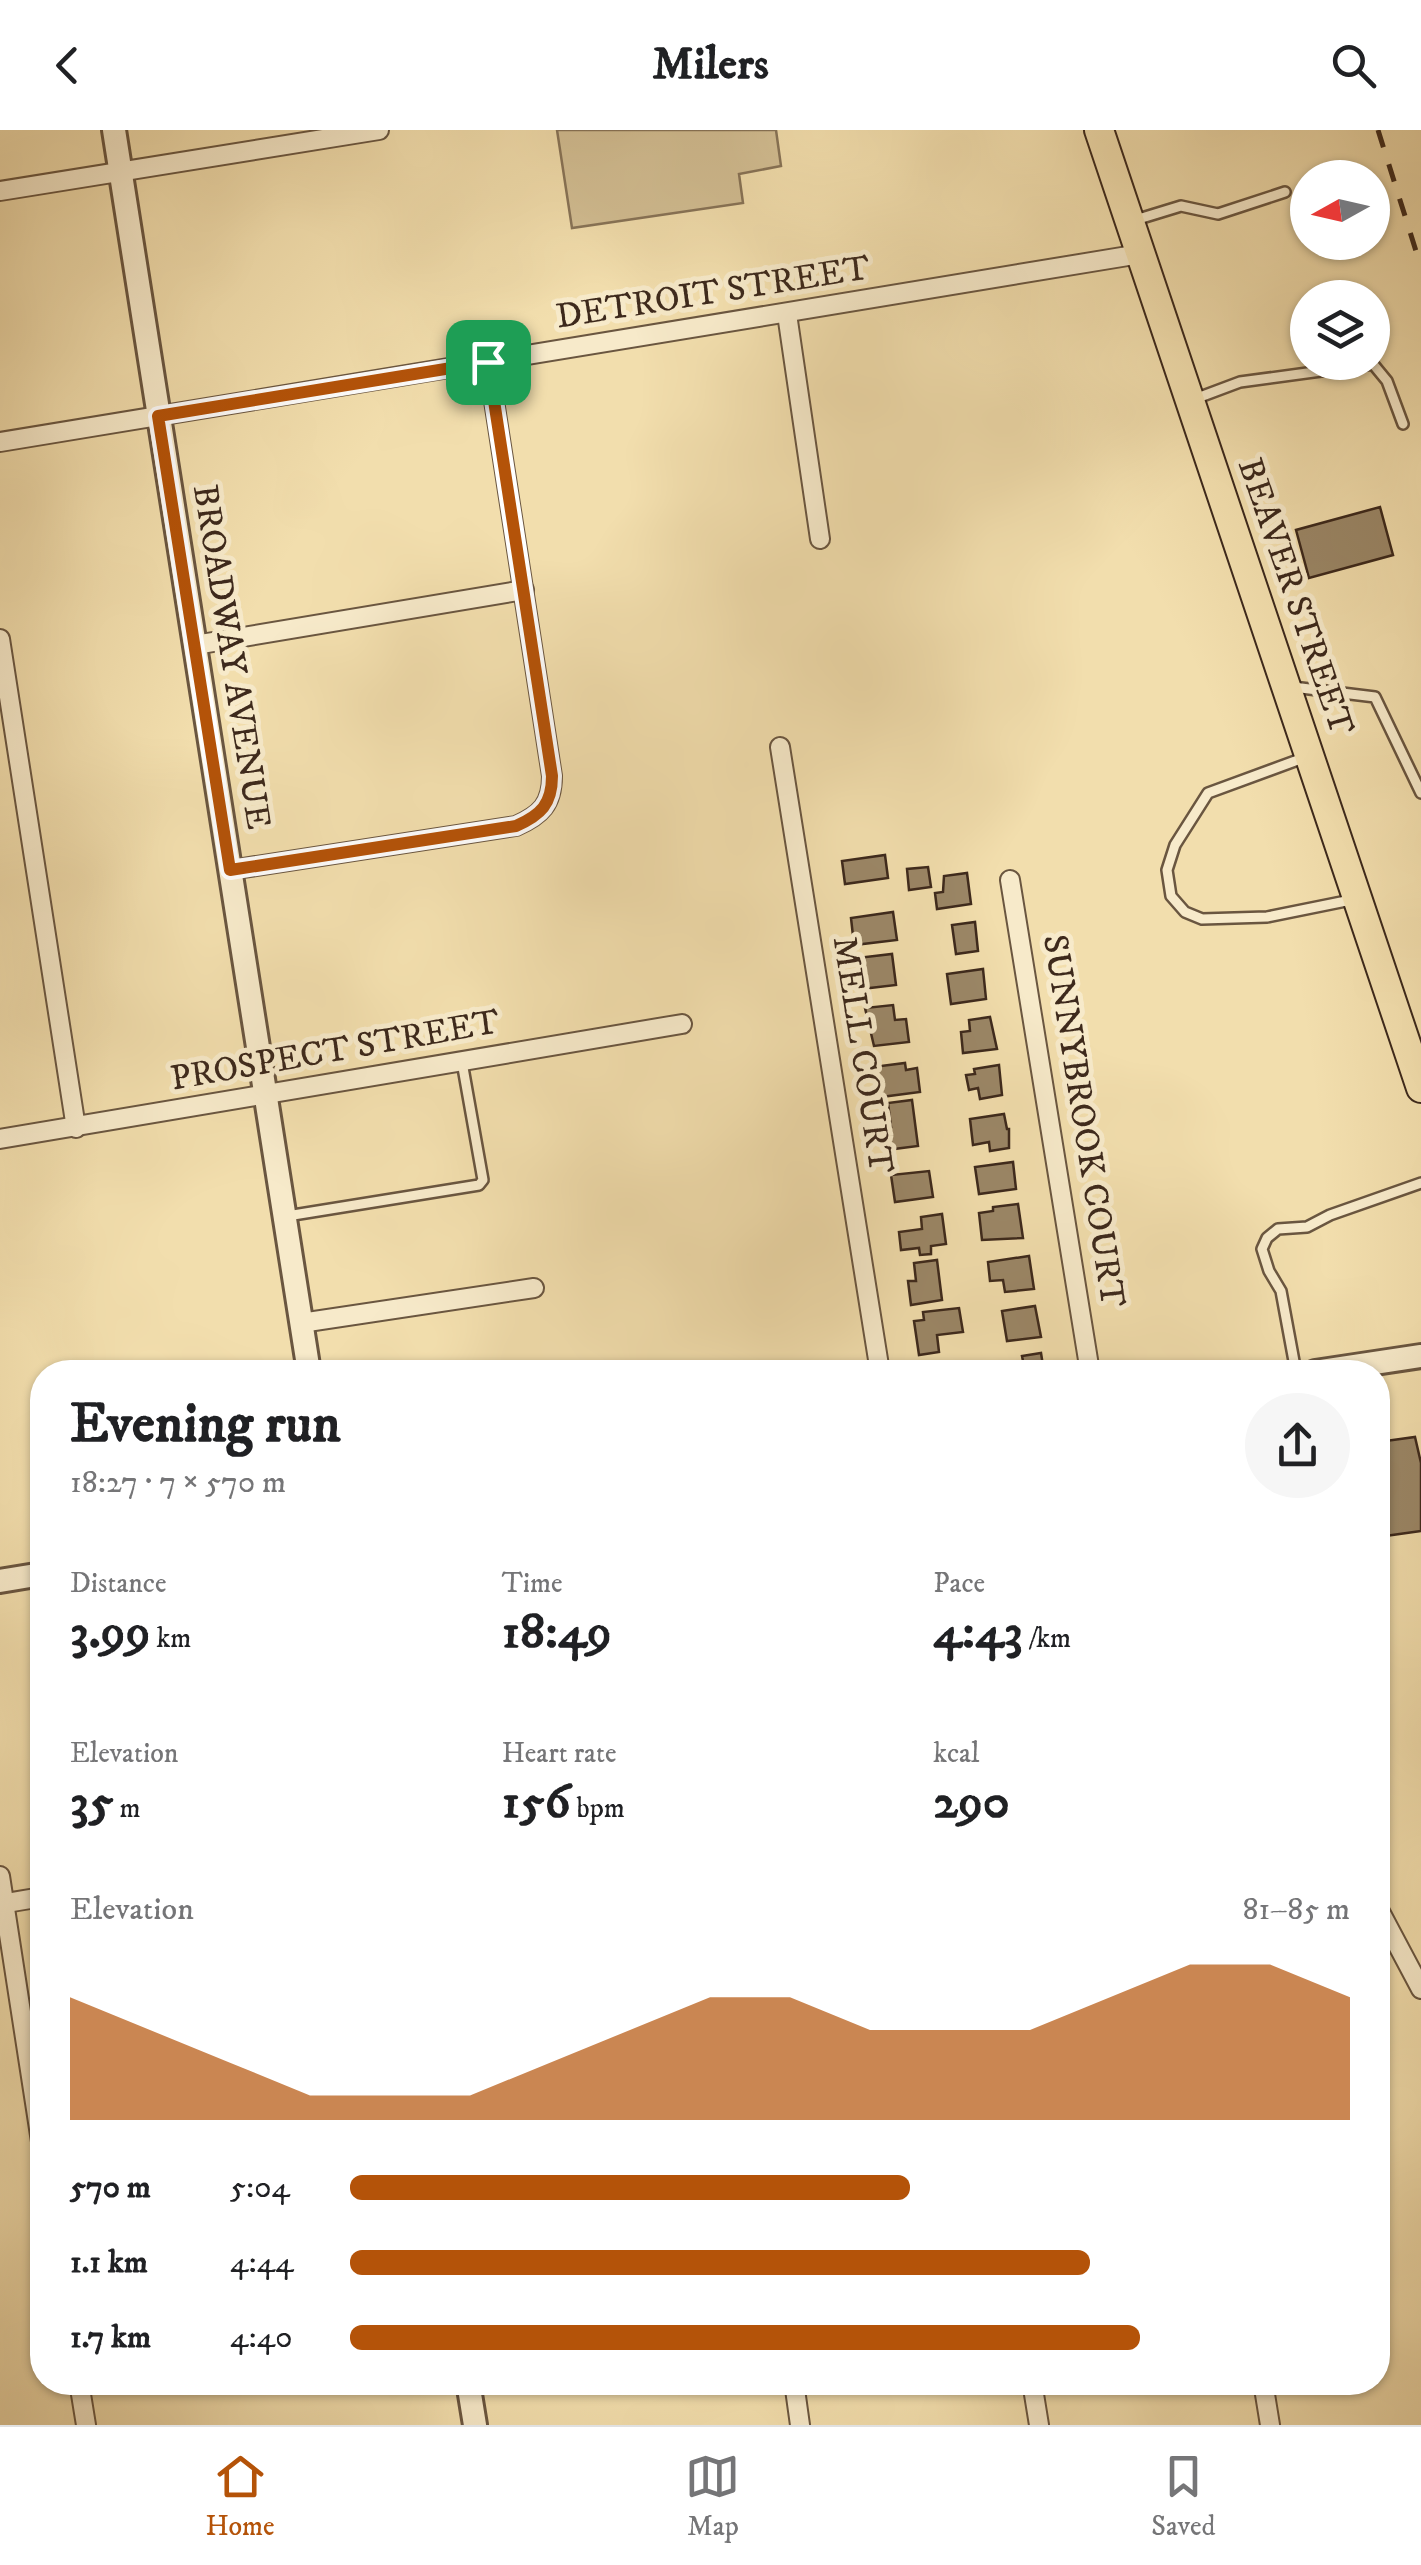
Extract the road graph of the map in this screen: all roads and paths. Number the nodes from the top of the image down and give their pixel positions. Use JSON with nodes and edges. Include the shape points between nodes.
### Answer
{"nodes":[{"id":1,"x":114,"y":130,"type":"edge"},
{"id":2,"x":379,"y":130,"type":"edge"},
{"id":3,"x":1098,"y":130,"type":"edge"},
{"id":4,"x":121,"y":172,"type":"junction"},
{"id":5,"x":0,"y":191,"type":"edge"},
{"id":6,"x":1285,"y":192,"type":"dead end"},
{"id":7,"x":1130,"y":222,"type":"junction"},
{"id":8,"x":1140,"y":254,"type":"junction"},
{"id":9,"x":787,"y":314,"type":"junction"},
{"id":10,"x":488,"y":362,"type":"junction"},
{"id":11,"x":1190,"y":400,"type":"junction"},
{"id":12,"x":158,"y":416,"type":"junction"},
{"id":13,"x":1403,"y":424,"type":"dead end"},
{"id":14,"x":0,"y":442,"type":"edge"},
{"id":15,"x":820,"y":540,"type":"dead end"},
{"id":16,"x":524,"y":590,"type":"junction"},
{"id":17,"x":0,"y":639,"type":"edge"},
{"id":18,"x":194,"y":645,"type":"junction"},
{"id":19,"x":1286,"y":686,"type":"junction"},
{"id":20,"x":780,"y":747,"type":"dead end"},
{"id":21,"x":1309,"y":756,"type":"junction"},
{"id":22,"x":1421,"y":793,"type":"edge"},
{"id":23,"x":230,"y":870,"type":"junction"},
{"id":24,"x":1010,"y":880,"type":"dead end"},
{"id":25,"x":1357,"y":898,"type":"junction"},
{"id":26,"x":682,"y":1024,"type":"dead end"},
{"id":27,"x":462,"y":1062,"type":"junction"},
{"id":28,"x":1421,"y":1088,"type":"edge"},
{"id":29,"x":265,"y":1096,"type":"junction"},
{"id":30,"x":76,"y":1128,"type":"junction"},
{"id":31,"x":0,"y":1139,"type":"edge"},
{"id":32,"x":1421,"y":1184,"type":"edge"},
{"id":33,"x":284,"y":1216,"type":"junction"},
{"id":34,"x":534,"y":1288,"type":"dead end"},
{"id":35,"x":301,"y":1323,"type":"junction"},
{"id":36,"x":1421,"y":1356,"type":"edge"},
{"id":37,"x":307,"y":1360,"type":"edge"},
{"id":38,"x":878,"y":1360,"type":"edge"},
{"id":39,"x":1088,"y":1360,"type":"edge"},
{"id":40,"x":1294,"y":1360,"type":"edge"},
{"id":41,"x":1390,"y":1361,"type":"edge"},
{"id":42,"x":30,"y":1576,"type":"edge"},
{"id":43,"x":0,"y":1581,"type":"edge"},
{"id":44,"x":0,"y":1876,"type":"edge"},
{"id":45,"x":30,"y":1899,"type":"edge"},
{"id":46,"x":2,"y":1904,"type":"edge"},
{"id":47,"x":1390,"y":1931,"type":"edge"},
{"id":48,"x":1421,"y":1989,"type":"edge"},
{"id":49,"x":30,"y":2075,"type":"edge"},
{"id":50,"x":81,"y":2395,"type":"edge"},
{"id":51,"x":470,"y":2395,"type":"edge"},
{"id":52,"x":796,"y":2395,"type":"edge"},
{"id":53,"x":1034,"y":2395,"type":"edge"},
{"id":54,"x":1265,"y":2395,"type":"edge"},
{"id":55,"x":86,"y":2425,"type":"edge"},
{"id":56,"x":475,"y":2425,"type":"edge"},
{"id":57,"x":800,"y":2425,"type":"edge"},
{"id":58,"x":1039,"y":2425,"type":"edge"},
{"id":59,"x":1270,"y":2425,"type":"edge"}],
"edges":[{"from":1,"to":4,"type":"street","name":"BROADWAY AVENUE"},
{"from":2,"to":4,"type":"street"},
{"from":3,"to":7,"type":"main road","name":"BEAVER STREET"},
{"from":4,"to":5,"type":"street"},
{"from":4,"to":12,"type":"street","name":"BROADWAY AVENUE"},
{"from":6,"to":7,"type":"lane","via":[[1218,214],[1182,206]]},
{"from":7,"to":8,"type":"main road","name":"BEAVER STREET"},
{"from":8,"to":9,"type":"street","name":"DETROIT STREET"},
{"from":8,"to":11,"type":"main road","name":"BEAVER STREET"},
{"from":9,"to":10,"type":"street","name":"DETROIT STREET"},
{"from":9,"to":15,"type":"street"},
{"from":10,"to":12,"type":"street","name":"DETROIT STREET"},
{"from":10,"to":16,"type":"street"},
{"from":11,"to":13,"type":"lane","via":[[1240,382],[1373,364]]},
{"from":11,"to":19,"type":"main road","name":"BEAVER STREET"},
{"from":12,"to":14,"type":"street","name":"DETROIT STREET"},
{"from":12,"to":18,"type":"street","name":"BROADWAY AVENUE"},
{"from":16,"to":18,"type":"street"},
{"from":16,"to":23,"type":"street","via":[[552,776],[546,808],[516,826]]},
{"from":17,"to":30,"type":"street"},
{"from":18,"to":23,"type":"street","name":"BROADWAY AVENUE"},
{"from":19,"to":21,"type":"main road","name":"BEAVER STREET"},
{"from":19,"to":22,"type":"lane","via":[[1375,696]]},
{"from":20,"to":38,"type":"street","name":"MELL COURT"},
{"from":21,"to":25,"type":"main road","name":"BEAVER STREET"},
{"from":21,"to":25,"type":"lane","via":[[1208,793],[1175,845],[1168,870],[1171,896],[1184,912],[1202,919],[1267,918]]},
{"from":23,"to":29,"type":"street","name":"BROADWAY AVENUE"},
{"from":24,"to":39,"type":"street","name":"SUNNYBROOK COURT"},
{"from":25,"to":28,"type":"main road","name":"BEAVER STREET"},
{"from":26,"to":27,"type":"street","name":"PROSPECT STREET"},
{"from":27,"to":29,"type":"street","name":"PROSPECT STREET"},
{"from":27,"to":33,"type":"lane","via":[[483,1180],[478,1185]]},
{"from":29,"to":30,"type":"street","name":"PROSPECT STREET"},
{"from":29,"to":33,"type":"street","name":"BROADWAY AVENUE"},
{"from":30,"to":31,"type":"street","name":"PROSPECT STREET"},
{"from":32,"to":40,"type":"lane","via":[[1267,1238],[1262,1249],[1281,1291]]},
{"from":33,"to":35,"type":"street","name":"BROADWAY AVENUE"},
{"from":34,"to":35,"type":"street"},
{"from":35,"to":37,"type":"street","name":"BROADWAY AVENUE"},
{"from":36,"to":41,"type":"street"},
{"from":42,"to":43,"type":"street"},
{"from":44,"to":46,"type":"street"},
{"from":45,"to":46,"type":"street"},
{"from":46,"to":49,"type":"street"},
{"from":47,"to":48,"type":"street"},
{"from":50,"to":55,"type":"street"},
{"from":51,"to":56,"type":"street"},
{"from":52,"to":57,"type":"street"},
{"from":53,"to":58,"type":"street"},
{"from":54,"to":59,"type":"street"}]}
